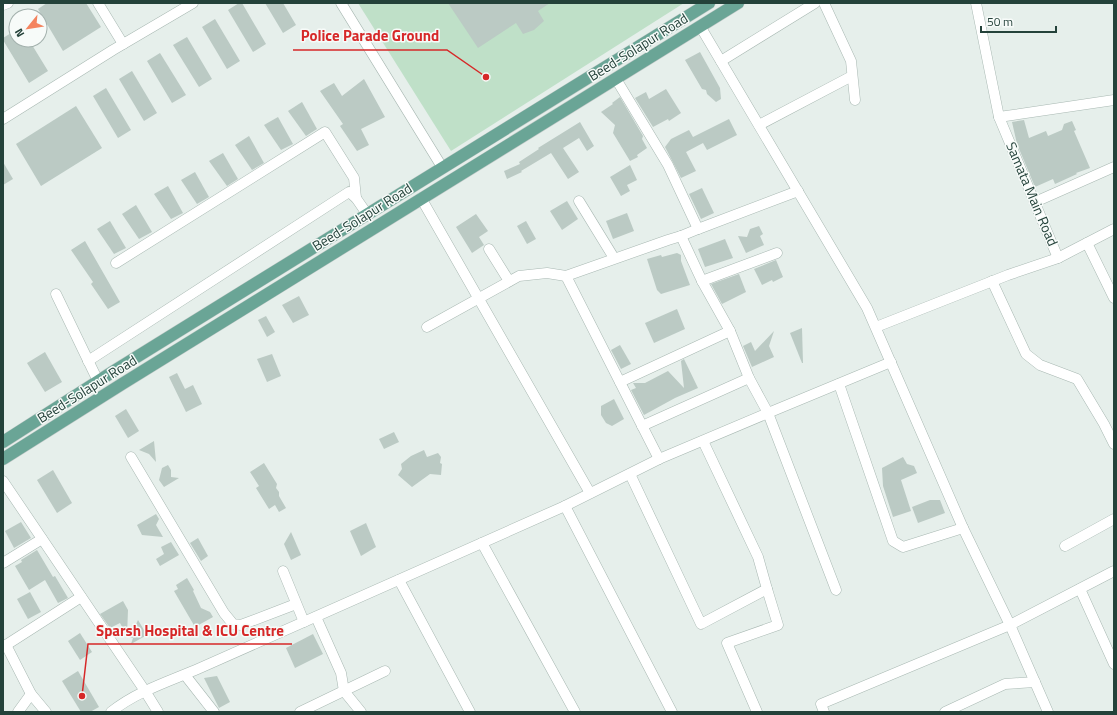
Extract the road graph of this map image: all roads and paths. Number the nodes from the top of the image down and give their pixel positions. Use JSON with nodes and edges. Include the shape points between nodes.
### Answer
{"nodes":[{"id":1,"x":8,"y":3,"type":"edge"},
{"id":2,"x":98,"y":3,"type":"edge"},
{"id":3,"x":193,"y":3,"type":"edge"},
{"id":4,"x":341,"y":3,"type":"edge"},
{"id":5,"x":709,"y":3,"type":"edge"},
{"id":6,"x":738,"y":3,"type":"edge"},
{"id":7,"x":815,"y":3,"type":"edge"},
{"id":8,"x":824,"y":3,"type":"edge"},
{"id":9,"x":976,"y":3,"type":"edge"},
{"id":10,"x":3,"y":5,"type":"edge"},
{"id":11,"x":700,"y":26,"type":"junction"},
{"id":12,"x":123,"y":44,"type":"junction"},
{"id":13,"x":721,"y":61,"type":"junction"},
{"id":14,"x":852,"y":76,"type":"junction"},
{"id":15,"x":616,"y":79,"type":"junction"},
{"id":16,"x":855,"y":100,"type":"dead end"},
{"id":17,"x":1114,"y":100,"type":"edge"},
{"id":18,"x":999,"y":117,"type":"junction"},
{"id":19,"x":3,"y":119,"type":"edge"},
{"id":20,"x":759,"y":125,"type":"junction"},
{"id":21,"x":442,"y":167,"type":"junction"},
{"id":22,"x":1114,"y":167,"type":"edge"},
{"id":23,"x":798,"y":191,"type":"junction"},
{"id":24,"x":356,"y":198,"type":"junction"},
{"id":25,"x":421,"y":198,"type":"junction"},
{"id":26,"x":579,"y":201,"type":"dead end"},
{"id":27,"x":1035,"y":202,"type":"junction"},
{"id":28,"x":367,"y":214,"type":"junction"},
{"id":29,"x":698,"y":229,"type":"junction"},
{"id":30,"x":1114,"y":229,"type":"edge"},
{"id":31,"x":681,"y":236,"type":"junction"},
{"id":32,"x":1087,"y":243,"type":"junction"},
{"id":33,"x":489,"y":249,"type":"dead end"},
{"id":34,"x":777,"y":253,"type":"dead end"},
{"id":35,"x":614,"y":258,"type":"junction"},
{"id":36,"x":1058,"y":258,"type":"junction"},
{"id":37,"x":116,"y":263,"type":"dead end"},
{"id":38,"x":566,"y":276,"type":"junction"},
{"id":39,"x":702,"y":281,"type":"junction"},
{"id":40,"x":992,"y":281,"type":"junction"},
{"id":41,"x":509,"y":282,"type":"junction"},
{"id":42,"x":56,"y":294,"type":"dead end"},
{"id":43,"x":1114,"y":298,"type":"edge"},
{"id":44,"x":478,"y":299,"type":"junction"},
{"id":45,"x":427,"y":327,"type":"dead end"},
{"id":46,"x":876,"y":327,"type":"junction"},
{"id":47,"x":730,"y":331,"type":"junction"},
{"id":48,"x":88,"y":361,"type":"junction"},
{"id":49,"x":892,"y":362,"type":"junction"},
{"id":50,"x":749,"y":378,"type":"junction"},
{"id":51,"x":98,"y":381,"type":"junction"},
{"id":52,"x":620,"y":382,"type":"junction"},
{"id":53,"x":839,"y":384,"type":"junction"},
{"id":54,"x":768,"y":413,"type":"junction"},
{"id":55,"x":642,"y":426,"type":"junction"},
{"id":56,"x":703,"y":441,"type":"junction"},
{"id":57,"x":3,"y":442,"type":"edge"},
{"id":58,"x":1114,"y":444,"type":"edge"},
{"id":59,"x":131,"y":457,"type":"dead end"},
{"id":60,"x":3,"y":459,"type":"edge"},
{"id":61,"x":659,"y":459,"type":"junction"},
{"id":62,"x":630,"y":474,"type":"junction"},
{"id":63,"x":3,"y":481,"type":"edge"},
{"id":64,"x":590,"y":493,"type":"junction"},
{"id":65,"x":565,"y":506,"type":"junction"},
{"id":66,"x":1114,"y":519,"type":"edge"},
{"id":67,"x":963,"y":528,"type":"junction"},
{"id":68,"x":42,"y":539,"type":"junction"},
{"id":69,"x":482,"y":543,"type":"junction"},
{"id":70,"x":1066,"y":546,"type":"dead end"},
{"id":71,"x":3,"y":563,"type":"edge"},
{"id":72,"x":283,"y":571,"type":"dead end"},
{"id":73,"x":1114,"y":571,"type":"edge"},
{"id":74,"x":398,"y":580,"type":"junction"},
{"id":75,"x":1080,"y":588,"type":"junction"},
{"id":76,"x":767,"y":589,"type":"junction"},
{"id":77,"x":836,"y":590,"type":"dead end"},
{"id":78,"x":81,"y":597,"type":"junction"},
{"id":79,"x":296,"y":604,"type":"junction"},
{"id":80,"x":316,"y":617,"type":"junction"},
{"id":81,"x":304,"y":622,"type":"junction"},
{"id":82,"x":1010,"y":625,"type":"junction"},
{"id":83,"x":5,"y":646,"type":"edge"},
{"id":84,"x":1114,"y":664,"type":"edge"},
{"id":85,"x":385,"y":671,"type":"dead end"},
{"id":86,"x":185,"y":675,"type":"junction"},
{"id":87,"x":1035,"y":682,"type":"junction"},
{"id":88,"x":146,"y":691,"type":"junction"},
{"id":89,"x":344,"y":691,"type":"junction"},
{"id":90,"x":31,"y":694,"type":"junction"},
{"id":91,"x":18,"y":712,"type":"edge"},
{"id":92,"x":46,"y":712,"type":"edge"},
{"id":93,"x":111,"y":712,"type":"edge"},
{"id":94,"x":158,"y":712,"type":"edge"},
{"id":95,"x":214,"y":712,"type":"edge"},
{"id":96,"x":300,"y":712,"type":"edge"},
{"id":97,"x":361,"y":712,"type":"edge"},
{"id":98,"x":470,"y":712,"type":"edge"},
{"id":99,"x":575,"y":712,"type":"edge"},
{"id":100,"x":672,"y":712,"type":"edge"},
{"id":101,"x":757,"y":712,"type":"edge"},
{"id":102,"x":824,"y":712,"type":"edge"},
{"id":103,"x":945,"y":712,"type":"edge"},
{"id":104,"x":1048,"y":712,"type":"edge"}],
"edges":[{"from":1,"to":10,"type":"street"},
{"from":2,"to":12,"type":"street"},
{"from":3,"to":12,"type":"street"},
{"from":4,"to":21,"type":"street"},
{"from":5,"to":21,"type":"main road","name":"Beed-Solapur Road"},
{"from":6,"to":11,"type":"main road","name":"Beed-Solapur Road"},
{"from":7,"to":13,"type":"street"},
{"from":8,"to":14,"type":"street","via":[[851,61]]},
{"from":9,"to":18,"type":"street","name":"Samata Main Road"},
{"from":11,"to":13,"type":"street"},
{"from":11,"to":15,"type":"main road","name":"Beed-Solapur Road"},
{"from":12,"to":19,"type":"street"},
{"from":13,"to":20,"type":"street"},
{"from":14,"to":16,"type":"street"},
{"from":14,"to":20,"type":"street"},
{"from":15,"to":25,"type":"main road","name":"Beed-Solapur Road"},
{"from":15,"to":29,"type":"street","via":[[668,165]]},
{"from":17,"to":18,"type":"street"},
{"from":18,"to":27,"type":"street","name":"Samata Main Road"},
{"from":20,"to":23,"type":"street"},
{"from":21,"to":28,"type":"main road","name":"Beed-Solapur Road"},
{"from":22,"to":27,"type":"street"},
{"from":23,"to":29,"type":"street"},
{"from":23,"to":46,"type":"street"},
{"from":24,"to":28,"type":"street"},
{"from":24,"to":37,"type":"street","via":[[354,178],[325,132]]},
{"from":24,"to":48,"type":"street","via":[[349,192]]},
{"from":25,"to":44,"type":"street"},
{"from":25,"to":60,"type":"main road","name":"Beed-Solapur Road"},
{"from":26,"to":35,"type":"street"},
{"from":27,"to":36,"type":"street","name":"Samata Main Road"},
{"from":28,"to":51,"type":"main road","name":"Beed-Solapur Road"},
{"from":29,"to":31,"type":"street"},
{"from":30,"to":32,"type":"street","name":"Samata Main Road"},
{"from":31,"to":35,"type":"street"},
{"from":31,"to":39,"type":"street"},
{"from":32,"to":36,"type":"street","name":"Samata Main Road"},
{"from":32,"to":43,"type":"street"},
{"from":33,"to":41,"type":"street"},
{"from":34,"to":39,"type":"street"},
{"from":35,"to":38,"type":"street"},
{"from":36,"to":40,"type":"street"},
{"from":38,"to":41,"type":"street","via":[[547,273],[519,276]]},
{"from":38,"to":52,"type":"street"},
{"from":39,"to":47,"type":"street"},
{"from":40,"to":46,"type":"street"},
{"from":40,"to":58,"type":"street","via":[[1026,354],[1040,365],[1077,379]]},
{"from":41,"to":44,"type":"street"},
{"from":42,"to":48,"type":"street"},
{"from":44,"to":45,"type":"street"},
{"from":44,"to":64,"type":"street"},
{"from":46,"to":49,"type":"street"},
{"from":47,"to":50,"type":"street"},
{"from":47,"to":52,"type":"street"},
{"from":48,"to":51,"type":"street"},
{"from":49,"to":53,"type":"street"},
{"from":49,"to":67,"type":"street"},
{"from":50,"to":54,"type":"street"},
{"from":50,"to":55,"type":"street"},
{"from":51,"to":57,"type":"main road","name":"Beed-Solapur Road"},
{"from":52,"to":55,"type":"street"},
{"from":53,"to":54,"type":"street"},
{"from":53,"to":67,"type":"street","via":[[893,541],[904,547]]},
{"from":54,"to":56,"type":"street"},
{"from":54,"to":77,"type":"street"},
{"from":55,"to":61,"type":"street"},
{"from":56,"to":61,"type":"street"},
{"from":56,"to":76,"type":"street","via":[[758,558]]},
{"from":59,"to":79,"type":"street","via":[[233,624],[241,625]]},
{"from":61,"to":62,"type":"street"},
{"from":62,"to":64,"type":"street"},
{"from":62,"to":76,"type":"street","via":[[701,624]]},
{"from":63,"to":68,"type":"street"},
{"from":64,"to":65,"type":"street"},
{"from":65,"to":69,"type":"street"},
{"from":65,"to":100,"type":"street"},
{"from":66,"to":70,"type":"street"},
{"from":67,"to":82,"type":"street"},
{"from":68,"to":71,"type":"street"},
{"from":68,"to":78,"type":"street"},
{"from":69,"to":74,"type":"street"},
{"from":69,"to":99,"type":"street"},
{"from":72,"to":79,"type":"street"},
{"from":73,"to":75,"type":"street"},
{"from":74,"to":80,"type":"street"},
{"from":74,"to":98,"type":"street"},
{"from":75,"to":82,"type":"street"},
{"from":75,"to":84,"type":"street"},
{"from":76,"to":101,"type":"street","via":[[778,625],[727,642]]},
{"from":78,"to":83,"type":"street"},
{"from":78,"to":88,"type":"street"},
{"from":79,"to":81,"type":"street"},
{"from":80,"to":81,"type":"street"},
{"from":80,"to":89,"type":"street","via":[[341,673]]},
{"from":81,"to":86,"type":"street"},
{"from":82,"to":87,"type":"street"},
{"from":82,"to":102,"type":"street","via":[[821,704]]},
{"from":83,"to":90,"type":"street"},
{"from":85,"to":89,"type":"street"},
{"from":86,"to":88,"type":"street"},
{"from":86,"to":95,"type":"street"},
{"from":87,"to":103,"type":"street","via":[[1005,684]]},
{"from":87,"to":104,"type":"street"},
{"from":88,"to":93,"type":"street","via":[[122,703]]},
{"from":88,"to":94,"type":"street"},
{"from":89,"to":96,"type":"street"},
{"from":89,"to":97,"type":"street"},
{"from":90,"to":91,"type":"street"},
{"from":90,"to":92,"type":"street"}]}
